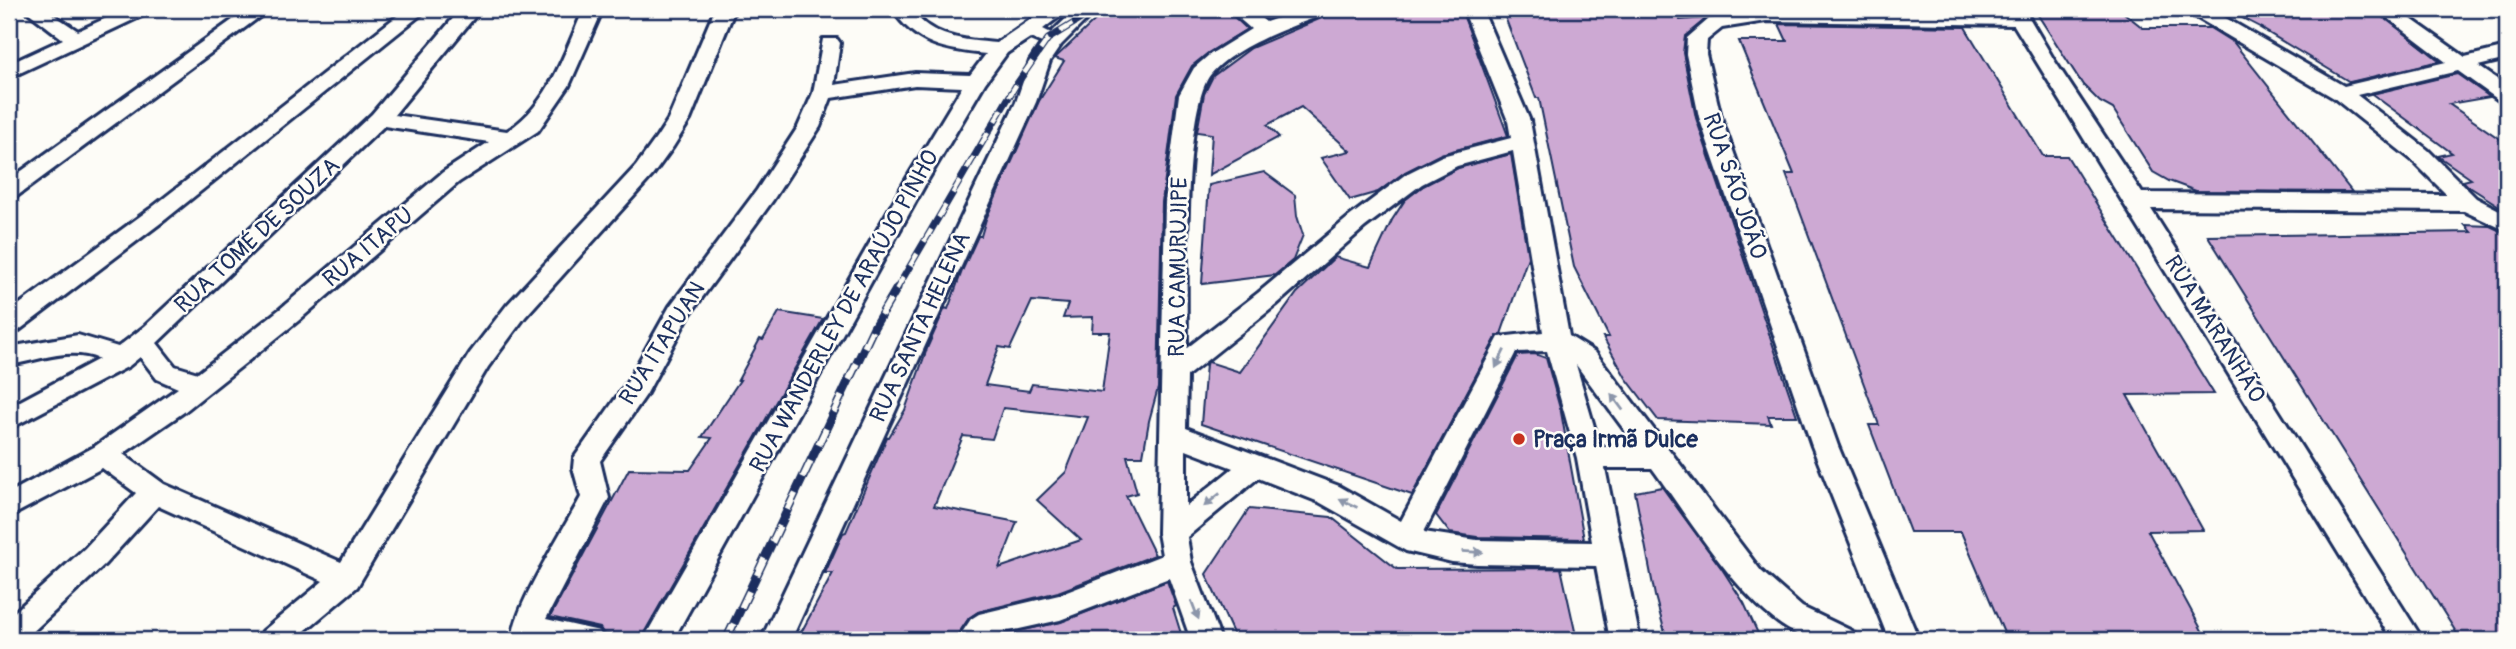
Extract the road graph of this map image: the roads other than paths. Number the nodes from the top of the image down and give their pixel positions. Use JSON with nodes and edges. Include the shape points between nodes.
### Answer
{"nodes":[{"id":1,"x":33,"y":9,"type":"edge"},
{"id":2,"x":141,"y":9,"type":"edge"},
{"id":3,"x":260,"y":9,"type":"edge"},
{"id":4,"x":418,"y":9,"type":"edge"},
{"id":5,"x":471,"y":9,"type":"edge"},
{"id":6,"x":593,"y":9,"type":"edge"},
{"id":7,"x":725,"y":9,"type":"edge"},
{"id":8,"x":902,"y":9,"type":"edge"},
{"id":9,"x":1059,"y":9,"type":"edge"},
{"id":10,"x":1087,"y":9,"type":"edge"},
{"id":11,"x":1237,"y":9,"type":"edge"},
{"id":12,"x":1321,"y":9,"type":"edge"},
{"id":13,"x":2196,"y":9,"type":"edge"},
{"id":14,"x":2385,"y":9,"type":"edge"},
{"id":15,"x":1478,"y":12,"type":"edge"},
{"id":16,"x":1764,"y":12,"type":"edge"},
{"id":17,"x":2018,"y":14,"type":"edge"},
{"id":18,"x":1027,"y":29,"type":"junction"},
{"id":19,"x":1264,"y":30,"type":"junction"},
{"id":20,"x":75,"y":38,"type":"junction"},
{"id":21,"x":1054,"y":41,"type":"junction"},
{"id":22,"x":830,"y":43,"type":"dead end"},
{"id":23,"x":1000,"y":49,"type":"junction"},
{"id":24,"x":2507,"y":53,"type":"edge"},
{"id":25,"x":2465,"y":64,"type":"junction"},
{"id":26,"x":9,"y":72,"type":"edge"},
{"id":27,"x":976,"y":81,"type":"junction"},
{"id":28,"x":823,"y":93,"type":"junction"},
{"id":29,"x":2341,"y":93,"type":"junction"},
{"id":30,"x":2507,"y":96,"type":"edge"},
{"id":31,"x":379,"y":119,"type":"junction"},
{"id":32,"x":512,"y":139,"type":"junction"},
{"id":33,"x":1523,"y":142,"type":"junction"},
{"id":34,"x":9,"y":191,"type":"edge"},
{"id":35,"x":2136,"y":201,"type":"junction"},
{"id":36,"x":2468,"y":203,"type":"junction"},
{"id":37,"x":2507,"y":223,"type":"edge"},
{"id":38,"x":9,"y":325,"type":"edge"},
{"id":39,"x":1557,"y":341,"type":"junction"},
{"id":40,"x":143,"y":342,"type":"junction"},
{"id":41,"x":9,"y":356,"type":"edge"},
{"id":42,"x":120,"y":359,"type":"junction"},
{"id":43,"x":1175,"y":371,"type":"junction"},
{"id":44,"x":202,"y":383,"type":"junction"},
{"id":45,"x":9,"y":419,"type":"edge"},
{"id":46,"x":1175,"y":435,"type":"junction"},
{"id":47,"x":103,"y":454,"type":"junction"},
{"id":48,"x":1657,"y":457,"type":"junction"},
{"id":49,"x":1590,"y":458,"type":"junction"},
{"id":50,"x":1253,"y":467,"type":"junction"},
{"id":51,"x":154,"y":492,"type":"junction"},
{"id":52,"x":9,"y":506,"type":"edge"},
{"id":53,"x":1172,"y":533,"type":"junction"},
{"id":54,"x":1406,"y":539,"type":"junction"},
{"id":55,"x":1608,"y":554,"type":"junction"},
{"id":56,"x":1177,"y":562,"type":"junction"},
{"id":57,"x":347,"y":578,"type":"junction"},
{"id":58,"x":9,"y":635,"type":"edge"},
{"id":59,"x":273,"y":640,"type":"edge"},
{"id":60,"x":589,"y":640,"type":"edge"},
{"id":61,"x":658,"y":640,"type":"edge"},
{"id":62,"x":776,"y":640,"type":"edge"},
{"id":63,"x":972,"y":640,"type":"edge"},
{"id":64,"x":1206,"y":640,"type":"edge"},
{"id":65,"x":1625,"y":640,"type":"edge"},
{"id":66,"x":1842,"y":640,"type":"edge"},
{"id":67,"x":1904,"y":640,"type":"edge"},
{"id":68,"x":2408,"y":640,"type":"edge"}],
"edges":[{"from":1,"to":20,"type":"street"},
{"from":2,"to":20,"type":"street"},
{"from":3,"to":34,"type":"street"},
{"from":4,"to":38,"type":"street"},
{"from":5,"to":31,"type":"street","name":"RUA TOMÉ DE SOUZA"},
{"from":6,"to":32,"type":"street","name":"RUA ITAPU","via":[[540,116]]},
{"from":7,"to":57,"type":"street","via":[[679,120],[665,142],[516,311],[479,360]]},
{"from":8,"to":23,"type":"street","via":[[912,22],[939,40]]},
{"from":9,"to":18,"type":"street","name":"RUA WANDERLEY DE ARAÚJO PINHO"},
{"from":10,"to":21,"type":"street","name":"RUA SANTA HELENA"},
{"from":11,"to":19,"type":"street"},
{"from":12,"to":19,"type":"street","name":"RUA CAMURUJIPE"},
{"from":13,"to":29,"type":"street"},
{"from":14,"to":25,"type":"street"},
{"from":15,"to":33,"type":"street"},
{"from":16,"to":17,"type":"street","name":"RUA SÃO JOÃO"},
{"from":16,"to":67,"type":"street","name":"RUA SÃO JOÃO","via":[[1716,23],[1697,38],[1701,79],[1710,117],[1825,446]]},
{"from":17,"to":35,"type":"street","name":"RUA MARANHÃO"},
{"from":18,"to":21,"type":"street"},
{"from":18,"to":23,"type":"street","name":"RUA WANDERLEY DE ARAÚJO PINHO"},
{"from":19,"to":43,"type":"street","name":"RUA CAMURUJIPE","via":[[1216,59],[1201,72],[1189,95],[1176,202]]},
{"from":20,"to":26,"type":"street"},
{"from":21,"to":62,"type":"street","name":"RUA SANTA HELENA","via":[[1040,61],[1026,102]]},
{"from":22,"to":28,"type":"street","name":"RUA ITAPUAN"},
{"from":23,"to":27,"type":"street","name":"RUA WANDERLEY DE ARAÚJO PINHO"},
{"from":24,"to":25,"type":"street"},
{"from":25,"to":29,"type":"street"},
{"from":25,"to":30,"type":"street"},
{"from":27,"to":28,"type":"street","via":[[915,79]]},
{"from":27,"to":61,"type":"street","name":"RUA WANDERLEY DE ARAÚJO PINHO"},
{"from":28,"to":60,"type":"street","name":"RUA ITAPUAN","via":[[809,127],[679,312],[637,388],[587,458],[595,499],[534,610],[528,638],[538,631]]},
{"from":29,"to":36,"type":"street","via":[[2420,155]]},
{"from":31,"to":32,"type":"street"},
{"from":31,"to":40,"type":"street","name":"RUA TOMÉ DE SOUZA"},
{"from":32,"to":44,"type":"street","name":"RUA ITAPU","via":[[451,177]]},
{"from":33,"to":39,"type":"street"},
{"from":33,"to":43,"type":"street","via":[[1450,161],[1414,179]]},
{"from":35,"to":36,"type":"street"},
{"from":35,"to":68,"type":"street","name":"RUA MARANHÃO"},
{"from":36,"to":37,"type":"street"},
{"from":48,"to":39,"type":"street","one_way":true,"via":[[1586,359]]},
{"from":39,"to":49,"type":"street"},
{"from":39,"to":54,"type":"street","one_way":true,"via":[[1508,342]]},
{"from":40,"to":42,"type":"street","name":"RUA TOMÉ DE SOUZA"},
{"from":40,"to":44,"type":"street","via":[[165,374]]},
{"from":41,"to":42,"type":"street","via":[[82,344]]},
{"from":42,"to":45,"type":"street","name":"RUA TOMÉ DE SOUZA"},
{"from":43,"to":46,"type":"street","name":"RUA CAMURUJIPE"},
{"from":44,"to":47,"type":"street","name":"RUA ITAPU"},
{"from":46,"to":50,"type":"street"},
{"from":46,"to":53,"type":"street","name":"RUA CAMURUJIPE"},
{"from":47,"to":51,"type":"street"},
{"from":47,"to":52,"type":"street","name":"RUA ITAPU"},
{"from":48,"to":49,"type":"street"},
{"from":48,"to":66,"type":"street","via":[[1751,580],[1792,615]]},
{"from":49,"to":55,"type":"street"},
{"from":50,"to":53,"type":"street","one_way":true},
{"from":54,"to":50,"type":"street","one_way":true,"via":[[1329,494]]},
{"from":51,"to":57,"type":"street"},
{"from":51,"to":58,"type":"street"},
{"from":53,"to":56,"type":"street","name":"RUA CAMURUJIPE"},
{"from":54,"to":55,"type":"street","one_way":true,"via":[[1477,552]]},
{"from":55,"to":65,"type":"street"},
{"from":56,"to":63,"type":"street","via":[[1060,607],[981,628]]},
{"from":56,"to":64,"type":"street","name":"RUA CAMURUJIPE","one_way":true},
{"from":57,"to":59,"type":"street"}]}
